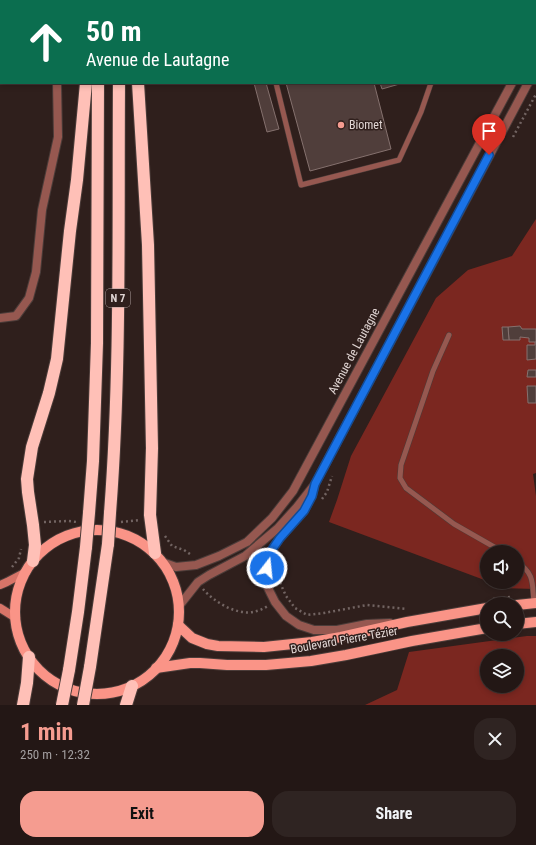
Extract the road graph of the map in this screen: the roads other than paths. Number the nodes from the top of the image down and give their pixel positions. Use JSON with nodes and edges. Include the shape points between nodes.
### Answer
{"nodes":[{"id":1,"x":58,"y":84,"type":"edge"},
{"id":2,"x":86,"y":84,"type":"edge"},
{"id":3,"x":98,"y":84,"type":"edge"},
{"id":4,"x":118,"y":84,"type":"edge"},
{"id":5,"x":138,"y":84,"type":"edge"},
{"id":6,"x":276,"y":84,"type":"edge"},
{"id":7,"x":431,"y":84,"type":"edge"},
{"id":8,"x":511,"y":84,"type":"edge"},
{"id":9,"x":527,"y":84,"type":"edge"},
{"id":10,"x":0,"y":318,"type":"edge"},
{"id":11,"x":449,"y":335,"type":"dead end"},
{"id":12,"x":29,"y":461,"type":"junction"},
{"id":13,"x":315,"y":484,"type":"junction"},
{"id":14,"x":491,"y":545,"type":"edge"},
{"id":15,"x":36,"y":557,"type":"junction"},
{"id":16,"x":158,"y":558,"type":"junction"},
{"id":17,"x":524,"y":568,"type":"edge"},
{"id":18,"x":26,"y":572,"type":"junction"},
{"id":19,"x":0,"y":584,"type":"edge"},
{"id":20,"x":535,"y":603,"type":"edge"},
{"id":21,"x":524,"y":604,"type":"edge"},
{"id":22,"x":179,"y":606,"type":"junction"},
{"id":23,"x":480,"y":606,"type":"edge"},
{"id":24,"x":0,"y":608,"type":"edge"},
{"id":25,"x":16,"y":618,"type":"junction"},
{"id":26,"x":407,"y":622,"type":"junction"},
{"id":27,"x":536,"y":622,"type":"edge"},
{"id":28,"x":524,"y":623,"type":"edge"},
{"id":29,"x":178,"y":625,"type":"junction"},
{"id":30,"x":480,"y":629,"type":"edge"},
{"id":31,"x":30,"y":658,"type":"junction"},
{"id":32,"x":156,"y":668,"type":"junction"},
{"id":33,"x":132,"y":686,"type":"junction"},
{"id":34,"x":23,"y":705,"type":"edge"},
{"id":35,"x":62,"y":705,"type":"edge"},
{"id":36,"x":83,"y":705,"type":"edge"},
{"id":37,"x":126,"y":705,"type":"edge"}],
"edges":[{"from":1,"to":10,"type":"street","via":[[58,137],[42,210],[36,272],[29,298],[16,316]]},
{"from":2,"to":12,"type":"highway","via":[[78,180],[70,231],[57,359]]},
{"from":3,"to":35,"type":"highway","number":"N 7","bridge":true,"via":[[97,342],[90,514],[78,612]]},
{"from":4,"to":36,"type":"highway","number":"N 7","bridge":true,"via":[[117,347],[113,517]]},
{"from":5,"to":16,"type":"highway","via":[[148,245],[152,448],[150,521]]},
{"from":6,"to":7,"type":"lane","via":[[301,185],[398,160],[421,112]]},
{"from":8,"to":16,"type":"street","name":"Avenue de Lautagne","via":[[293,491],[272,518],[247,542],[220,556],[196,565],[176,567]]},
{"from":9,"to":13,"type":"street"},
{"from":11,"to":14,"type":"lane","via":[[433,371],[401,466],[400,478],[406,488],[454,524]]},
{"from":12,"to":15,"type":"highway","via":[[27,479]]},
{"from":12,"to":15,"type":"highway","via":[[39,524],[40,541]]},
{"from":13,"to":22,"type":"street","via":[[278,528],[245,556],[198,582]]},
{"from":13,"to":26,"type":"street","via":[[304,511],[271,551],[267,568],[267,586],[275,602],[286,616],[299,625],[314,630]]},
{"from":15,"to":16,"type":"main road","via":[[48,546],[71,534],[108,530],[138,541]]},
{"from":15,"to":18,"type":"main road"},
{"from":16,"to":22,"type":"main road","via":[[174,584]]},
{"from":17,"to":20,"type":"lane","via":[[531,577]]},
{"from":18,"to":19,"type":"main road"},
{"from":18,"to":25,"type":"main road","via":[[17,595]]},
{"from":20,"to":21,"type":"main road"},
{"from":22,"to":29,"type":"main road"},
{"from":23,"to":26,"type":"main road","name":"Boulevard Pierre Tézier"},
{"from":24,"to":25,"type":"main road"},
{"from":25,"to":31,"type":"main road","via":[[18,632]]},
{"from":26,"to":29,"type":"main road","name":"Boulevard Pierre Tézier","via":[[341,637],[264,647],[207,644],[192,638]]},
{"from":27,"to":28,"type":"main road"},
{"from":29,"to":32,"type":"main road","via":[[168,652]]},
{"from":30,"to":32,"type":"main road","name":"Boulevard Pierre Tézier","via":[[311,661],[266,665],[190,663]]},
{"from":31,"to":33,"type":"main road","via":[[47,676],[70,689],[95,694]]},
{"from":31,"to":34,"type":"highway"},
{"from":32,"to":33,"type":"main road"},
{"from":33,"to":37,"type":"highway"}]}
